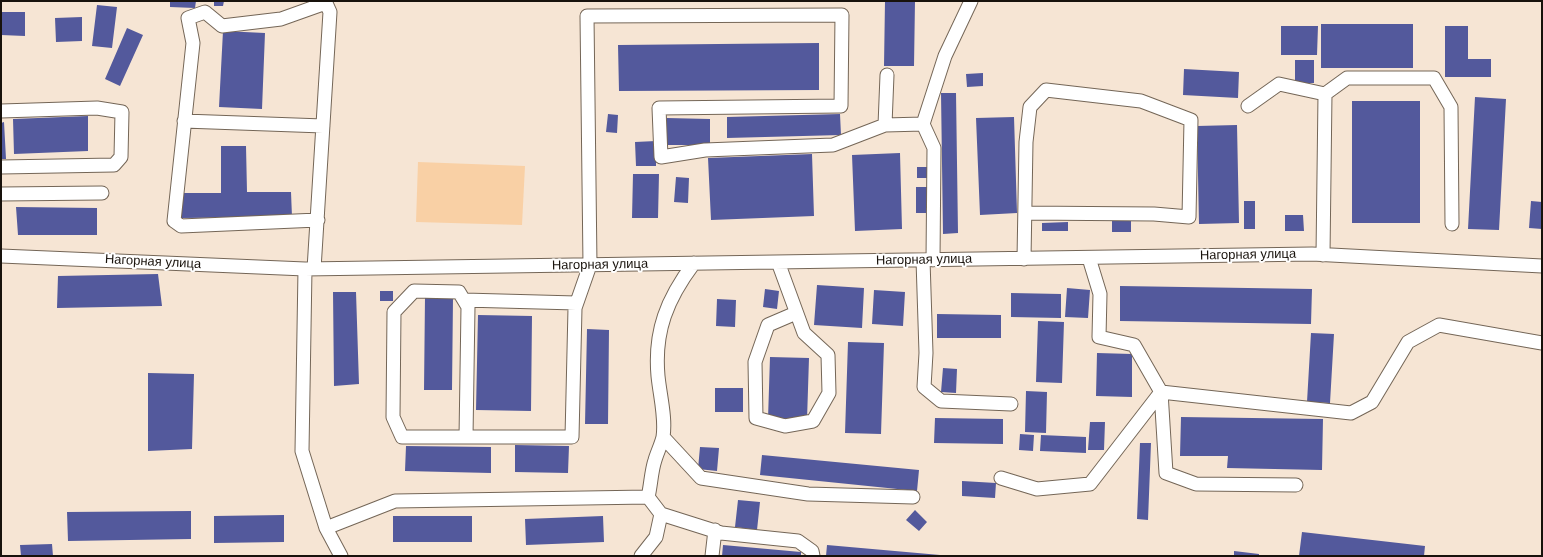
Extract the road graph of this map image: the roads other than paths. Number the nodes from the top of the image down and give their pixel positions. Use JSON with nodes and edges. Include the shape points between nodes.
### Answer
{"nodes":[{"id":1,"x":971,"y":1,"type":"edge"},
{"id":2,"x":325,"y":2,"type":"edge"},
{"id":3,"x":887,"y":75,"type":"dead end"},
{"id":4,"x":1325,"y":94,"type":"junction"},
{"id":5,"x":1248,"y":106,"type":"dead end"},
{"id":6,"x":1,"y":111,"type":"edge"},
{"id":7,"x":184,"y":121,"type":"junction"},
{"id":8,"x":923,"y":124,"type":"junction"},
{"id":9,"x":885,"y":125,"type":"junction"},
{"id":10,"x":323,"y":126,"type":"junction"},
{"id":11,"x":1,"y":167,"type":"edge"},
{"id":12,"x":102,"y":193,"type":"dead end"},
{"id":13,"x":1,"y":194,"type":"edge"},
{"id":14,"x":1025,"y":213,"type":"junction"},
{"id":15,"x":318,"y":220,"type":"junction"},
{"id":16,"x":1452,"y":224,"type":"dead end"},
{"id":17,"x":1323,"y":255,"type":"junction"},
{"id":18,"x":1,"y":256,"type":"edge"},
{"id":19,"x":1089,"y":258,"type":"junction"},
{"id":20,"x":1024,"y":259,"type":"junction"},
{"id":21,"x":928,"y":260,"type":"junction"},
{"id":22,"x":778,"y":262,"type":"junction"},
{"id":23,"x":694,"y":264,"type":"junction"},
{"id":24,"x":590,"y":265,"type":"junction"},
{"id":25,"x":1542,"y":266,"type":"edge"},
{"id":26,"x":310,"y":269,"type":"junction"},
{"id":27,"x":464,"y":300,"type":"junction"},
{"id":28,"x":576,"y":303,"type":"junction"},
{"id":29,"x":796,"y":313,"type":"junction"},
{"id":30,"x":1542,"y":343,"type":"edge"},
{"id":31,"x":1161,"y":392,"type":"junction"},
{"id":32,"x":1011,"y":404,"type":"dead end"},
{"id":33,"x":466,"y":437,"type":"junction"},
{"id":34,"x":663,"y":437,"type":"junction"},
{"id":35,"x":1001,"y":478,"type":"dead end"},
{"id":36,"x":1296,"y":485,"type":"dead end"},
{"id":37,"x":648,"y":496,"type":"junction"},
{"id":38,"x":913,"y":497,"type":"dead end"},
{"id":39,"x":661,"y":514,"type":"junction"},
{"id":40,"x":326,"y":528,"type":"junction"},
{"id":41,"x":715,"y":530,"type":"junction"},
{"id":42,"x":341,"y":556,"type":"edge"},
{"id":43,"x":641,"y":556,"type":"edge"},
{"id":44,"x":712,"y":556,"type":"edge"},
{"id":45,"x":813,"y":556,"type":"edge"}],
"edges":[{"from":1,"to":8,"type":"street","via":[[945,56]]},
{"from":2,"to":7,"type":"street","via":[[281,19],[222,26],[205,12],[188,18],[193,43]]},
{"from":2,"to":10,"type":"street","via":[[330,12]]},
{"from":3,"to":9,"type":"street"},
{"from":4,"to":5,"type":"street","via":[[1279,84]]},
{"from":4,"to":16,"type":"street","via":[[1347,78],[1434,78],[1451,107]]},
{"from":4,"to":17,"type":"street"},
{"from":6,"to":11,"type":"street","via":[[97,108],[122,112],[121,157],[114,165]]},
{"from":7,"to":10,"type":"street"},
{"from":7,"to":15,"type":"street","via":[[174,221],[180,226]]},
{"from":8,"to":9,"type":"street"},
{"from":8,"to":21,"type":"street","via":[[934,148]]},
{"from":9,"to":24,"type":"street","via":[[833,145],[705,150],[661,157],[659,108],[841,106],[842,15],[586,16]]},
{"from":10,"to":15,"type":"street"},
{"from":12,"to":13,"type":"street"},
{"from":14,"to":14,"type":"street","via":[[1026,142],[1030,107],[1046,90],[1141,100],[1191,120],[1189,217],[1154,214]]},
{"from":14,"to":20,"type":"street"},
{"from":15,"to":26,"type":"street"},
{"from":17,"to":19,"type":"street","name":"Нагорная улица"},
{"from":17,"to":25,"type":"street","name":"Нагорная улица"},
{"from":18,"to":26,"type":"street","name":"Нагорная улица"},
{"from":19,"to":20,"type":"street","name":"Нагорная улица"},
{"from":19,"to":31,"type":"street","via":[[1100,294],[1099,338],[1134,345]]},
{"from":20,"to":21,"type":"street","name":"Нагорная улица"},
{"from":21,"to":22,"type":"street","name":"Нагорная улица"},
{"from":21,"to":32,"type":"street","via":[[924,387],[941,401]]},
{"from":22,"to":23,"type":"street","name":"Нагорная улица"},
{"from":22,"to":29,"type":"street"},
{"from":23,"to":24,"type":"street","name":"Нагорная улица"},
{"from":23,"to":34,"type":"street","via":[[668,303],[658,336]]},
{"from":24,"to":26,"type":"street","name":"Нагорная улица"},
{"from":24,"to":28,"type":"street"},
{"from":26,"to":40,"type":"street","via":[[302,452]]},
{"from":27,"to":28,"type":"street"},
{"from":27,"to":33,"type":"street","via":[[468,307]]},
{"from":27,"to":33,"type":"street","via":[[460,292],[414,291],[394,312],[393,417],[402,437]]},
{"from":28,"to":33,"type":"street","via":[[572,437]]},
{"from":29,"to":29,"type":"street","via":[[804,333],[828,355],[829,393],[813,421],[785,426],[756,418],[755,362],[768,325]]},
{"from":30,"to":31,"type":"street","via":[[1439,325],[1408,342],[1372,402],[1351,413]]},
{"from":31,"to":35,"type":"street","via":[[1090,484],[1037,489]]},
{"from":31,"to":36,"type":"street","via":[[1166,473],[1196,484]]},
{"from":34,"to":37,"type":"street","via":[[654,461]]},
{"from":34,"to":38,"type":"street","via":[[701,478],[808,494]]},
{"from":37,"to":39,"type":"street"},
{"from":37,"to":40,"type":"street","via":[[395,501]]},
{"from":39,"to":41,"type":"street"},
{"from":39,"to":43,"type":"street","via":[[656,536]]},
{"from":40,"to":42,"type":"street"},
{"from":41,"to":44,"type":"street"},
{"from":41,"to":45,"type":"street","via":[[798,541],[812,551]]}]}
